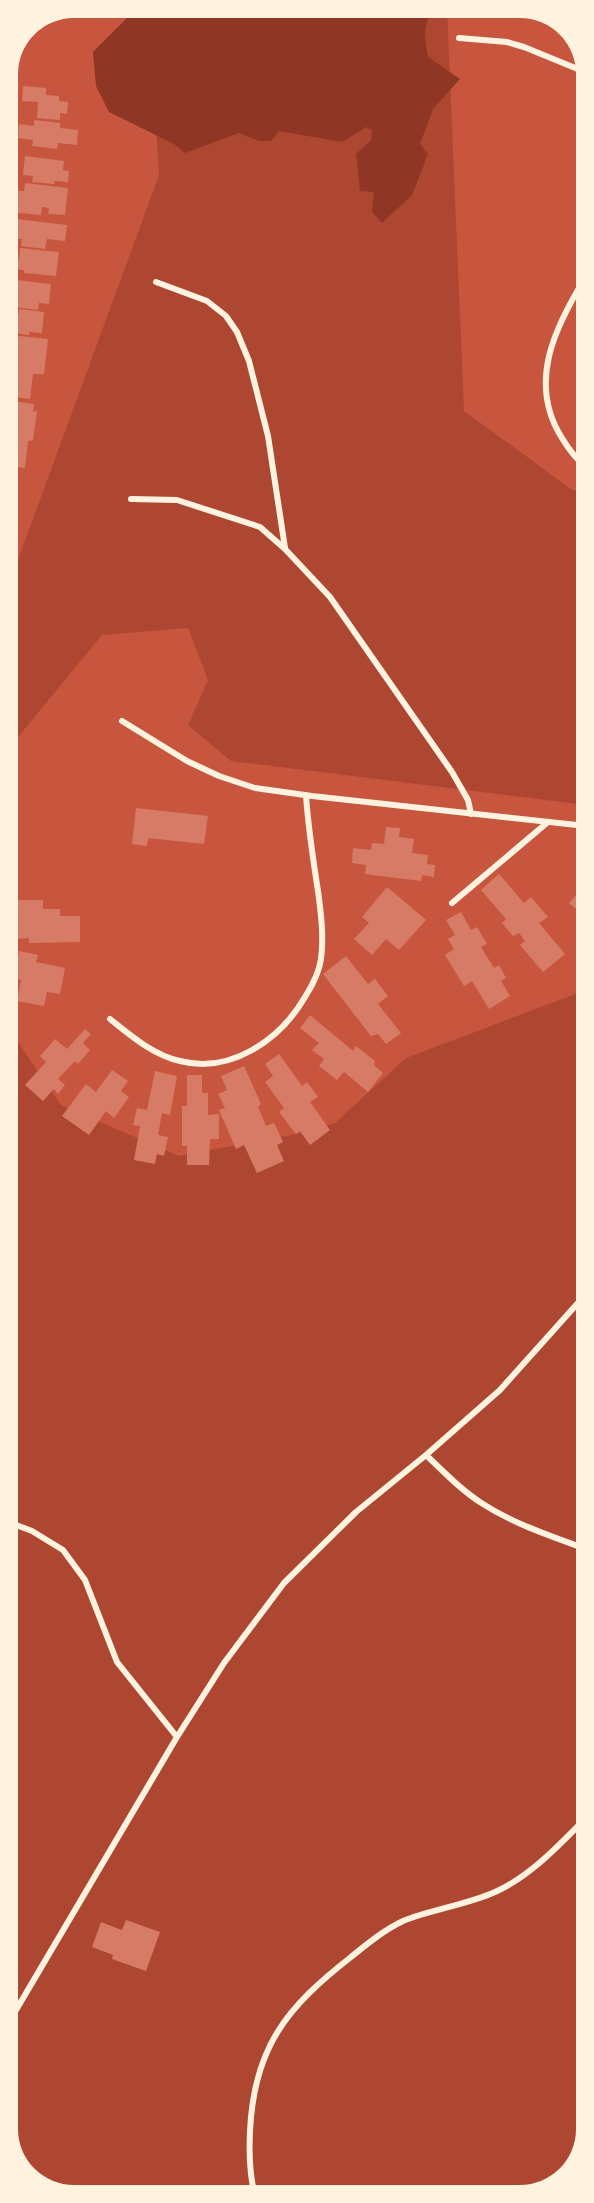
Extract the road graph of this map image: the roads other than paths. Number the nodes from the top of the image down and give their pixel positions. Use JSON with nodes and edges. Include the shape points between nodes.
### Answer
{"nodes":[{"id":1,"x":459,"y":38,"type":"dead end"},
{"id":2,"x":575,"y":68,"type":"edge"},
{"id":3,"x":156,"y":282,"type":"dead end"},
{"id":4,"x":576,"y":292,"type":"edge"},
{"id":5,"x":576,"y":456,"type":"edge"},
{"id":6,"x":131,"y":499,"type":"dead end"},
{"id":7,"x":285,"y":549,"type":"junction"},
{"id":8,"x":122,"y":721,"type":"dead end"},
{"id":9,"x":306,"y":795,"type":"junction"},
{"id":10,"x":471,"y":814,"type":"junction"},
{"id":11,"x":549,"y":822,"type":"junction"},
{"id":12,"x":576,"y":825,"type":"edge"},
{"id":13,"x":452,"y":903,"type":"dead end"},
{"id":14,"x":110,"y":1019,"type":"dead end"},
{"id":15,"x":576,"y":1305,"type":"edge"},
{"id":16,"x":426,"y":1455,"type":"junction"},
{"id":17,"x":18,"y":1526,"type":"edge"},
{"id":18,"x":576,"y":1546,"type":"edge"},
{"id":19,"x":177,"y":1737,"type":"junction"},
{"id":20,"x":576,"y":1828,"type":"edge"},
{"id":21,"x":18,"y":2007,"type":"edge"},
{"id":22,"x":254,"y":2185,"type":"edge"}],
"edges":[{"from":1,"to":2,"type":"street","via":[[524,46]]},
{"from":3,"to":7,"type":"street","via":[[207,301],[226,316],[237,332],[249,361],[268,436]]},
{"from":4,"to":5,"type":"street","via":[[555,333],[545,382],[555,428]]},
{"from":6,"to":7,"type":"street","via":[[177,500],[229,516],[260,527]]},
{"from":7,"to":10,"type":"street","via":[[330,597],[452,772],[468,800]]},
{"from":8,"to":9,"type":"street","via":[[219,776],[255,788]]},
{"from":9,"to":10,"type":"street"},
{"from":9,"to":14,"type":"street","via":[[321,913],[321,961],[298,1009],[257,1048],[236,1059],[202,1065],[178,1061],[146,1046]]},
{"from":10,"to":11,"type":"street"},
{"from":11,"to":12,"type":"street"},
{"from":11,"to":13,"type":"street"},
{"from":15,"to":16,"type":"street","via":[[500,1390]]},
{"from":16,"to":18,"type":"street","via":[[481,1503]]},
{"from":16,"to":19,"type":"street","via":[[356,1512],[284,1582],[224,1663]]},
{"from":17,"to":19,"type":"street","via":[[63,1550],[85,1580],[117,1662]]},
{"from":19,"to":21,"type":"street"},
{"from":20,"to":22,"type":"street","via":[[530,1872],[495,1892],[384,1932],[296,2004],[279,2028],[256,2081],[249,2154]]}]}
